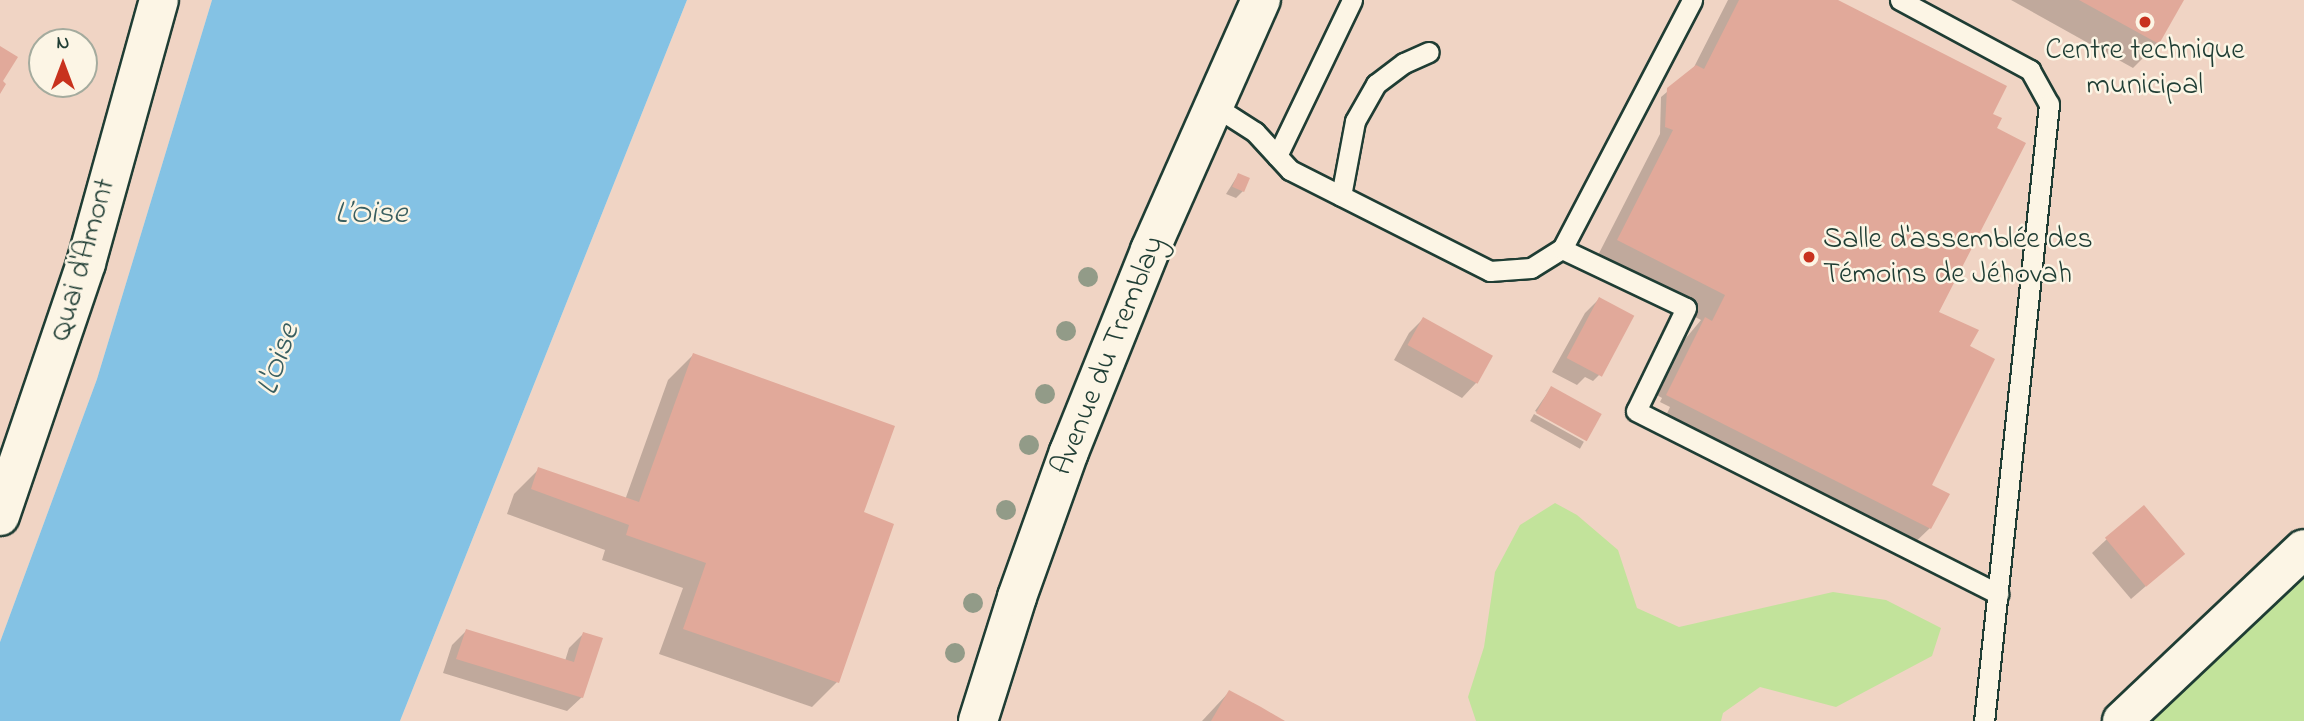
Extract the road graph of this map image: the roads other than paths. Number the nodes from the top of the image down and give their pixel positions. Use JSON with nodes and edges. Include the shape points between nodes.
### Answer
{"nodes":[{"id":1,"x":159,"y":0,"type":"edge"},
{"id":2,"x":1261,"y":0,"type":"edge"},
{"id":3,"x":1352,"y":0,"type":"edge"},
{"id":4,"x":1692,"y":0,"type":"edge"},
{"id":5,"x":1899,"y":0,"type":"edge"},
{"id":6,"x":1429,"y":52,"type":"dead end"},
{"id":7,"x":1213,"y":105,"type":"junction"},
{"id":8,"x":1277,"y":156,"type":"junction"},
{"id":9,"x":1340,"y":196,"type":"junction"},
{"id":10,"x":1562,"y":249,"type":"junction"},
{"id":11,"x":0,"y":516,"type":"edge"},
{"id":12,"x":2304,"y":549,"type":"edge"},
{"id":13,"x":1998,"y":594,"type":"junction"},
{"id":14,"x":978,"y":721,"type":"edge"},
{"id":15,"x":1984,"y":721,"type":"edge"},
{"id":16,"x":2122,"y":721,"type":"edge"}],
"edges":[{"from":1,"to":11,"type":"street","name":"Quai d'Amont","via":[[86,263]]},
{"from":2,"to":7,"type":"street","name":"Avenue du Tremblay"},
{"from":3,"to":8,"type":"lane"},
{"from":4,"to":10,"type":"lane"},
{"from":5,"to":13,"type":"lane","via":[[2030,70],[2049,104]]},
{"from":6,"to":9,"type":"lane","via":[[1404,63],[1376,84],[1355,121]]},
{"from":7,"to":8,"type":"lane","via":[[1255,132]]},
{"from":7,"to":14,"type":"street","name":"Avenue du Tremblay","via":[[1069,452]]},
{"from":8,"to":9,"type":"lane","via":[[1290,170]]},
{"from":9,"to":10,"type":"lane","via":[[1490,271],[1531,268]]},
{"from":10,"to":13,"type":"lane","via":[[1686,308],[1636,411]]},
{"from":12,"to":16,"type":"street"},
{"from":13,"to":15,"type":"lane"}]}
